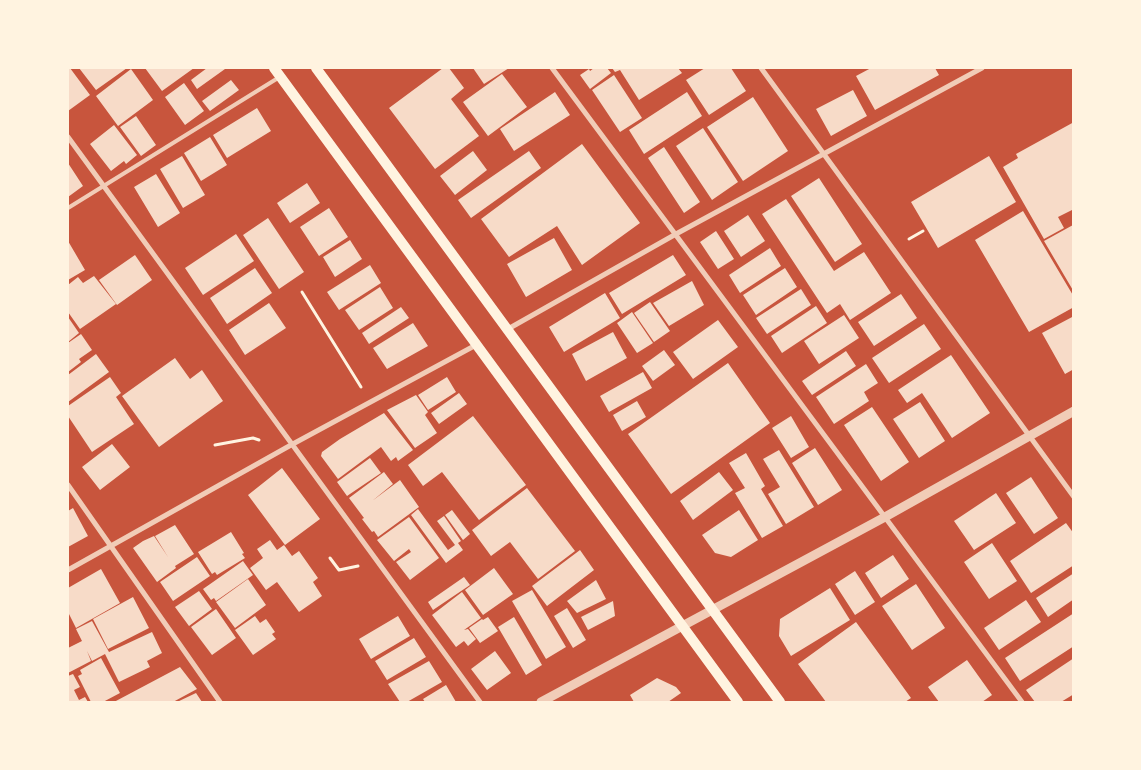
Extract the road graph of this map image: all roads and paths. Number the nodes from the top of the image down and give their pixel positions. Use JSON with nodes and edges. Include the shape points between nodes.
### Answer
{"nodes":[{"id":1,"x":316,"y":68,"type":"edge"},
{"id":2,"x":552,"y":68,"type":"edge"},
{"id":3,"x":761,"y":68,"type":"edge"},
{"id":4,"x":982,"y":68,"type":"edge"},
{"id":5,"x":277,"y":72,"type":"edge"},
{"id":6,"x":68,"y":137,"type":"edge"},
{"id":7,"x":824,"y":154,"type":"junction"},
{"id":8,"x":103,"y":187,"type":"junction"},
{"id":9,"x":68,"y":208,"type":"edge"},
{"id":10,"x":676,"y":234,"type":"junction"},
{"id":11,"x":302,"y":292,"type":"dead end"},
{"id":12,"x":508,"y":329,"type":"junction"},
{"id":13,"x":477,"y":345,"type":"junction"},
{"id":14,"x":371,"y":402,"type":"junction"},
{"id":15,"x":1074,"y":411,"type":"edge"},
{"id":16,"x":1029,"y":435,"type":"junction"},
{"id":17,"x":214,"y":444,"type":"dead end"},
{"id":18,"x":291,"y":445,"type":"junction"},
{"id":19,"x":272,"y":456,"type":"junction"},
{"id":20,"x":68,"y":485,"type":"edge"},
{"id":21,"x":1074,"y":497,"type":"edge"},
{"id":22,"x":885,"y":517,"type":"junction"},
{"id":23,"x":111,"y":546,"type":"junction"},
{"id":24,"x":330,"y":558,"type":"dead end"},
{"id":25,"x":375,"y":559,"type":"junction"},
{"id":26,"x":68,"y":570,"type":"edge"},
{"id":27,"x":712,"y":610,"type":"junction"},
{"id":28,"x":682,"y":626,"type":"junction"},
{"id":29,"x":220,"y":702,"type":"edge"},
{"id":30,"x":480,"y":702,"type":"edge"},
{"id":31,"x":541,"y":702,"type":"edge"},
{"id":32,"x":738,"y":702,"type":"edge"},
{"id":33,"x":780,"y":702,"type":"edge"},
{"id":34,"x":1022,"y":702,"type":"edge"}],
"edges":[{"from":1,"to":12,"type":"main road"},
{"from":2,"to":10,"type":"street"},
{"from":3,"to":7,"type":"street"},
{"from":4,"to":7,"type":"street"},
{"from":5,"to":8,"type":"lane"},
{"from":5,"to":13,"type":"main road"},
{"from":6,"to":8,"type":"street"},
{"from":7,"to":10,"type":"street"},
{"from":7,"to":16,"type":"street"},
{"from":8,"to":9,"type":"lane"},
{"from":8,"to":18,"type":"street"},
{"from":10,"to":12,"type":"street"},
{"from":10,"to":22,"type":"street"},
{"from":11,"to":14,"type":"path"},
{"from":12,"to":27,"type":"main road"},
{"from":13,"to":14,"type":"street"},
{"from":13,"to":28,"type":"main road"},
{"from":14,"to":18,"type":"street"},
{"from":15,"to":16,"type":"street"},
{"from":16,"to":21,"type":"street"},
{"from":16,"to":22,"type":"street"},
{"from":17,"to":19,"type":"path","via":[[253,438],[263,442]]},
{"from":18,"to":19,"type":"street"},
{"from":18,"to":25,"type":"street"},
{"from":19,"to":23,"type":"street"},
{"from":20,"to":23,"type":"street"},
{"from":22,"to":27,"type":"street"},
{"from":22,"to":34,"type":"street"},
{"from":23,"to":26,"type":"street"},
{"from":23,"to":29,"type":"street"},
{"from":24,"to":25,"type":"path","via":[[339,570]]},
{"from":25,"to":30,"type":"street"},
{"from":27,"to":28,"type":"street"},
{"from":27,"to":33,"type":"main road"},
{"from":28,"to":31,"type":"street"},
{"from":28,"to":32,"type":"main road"}]}
